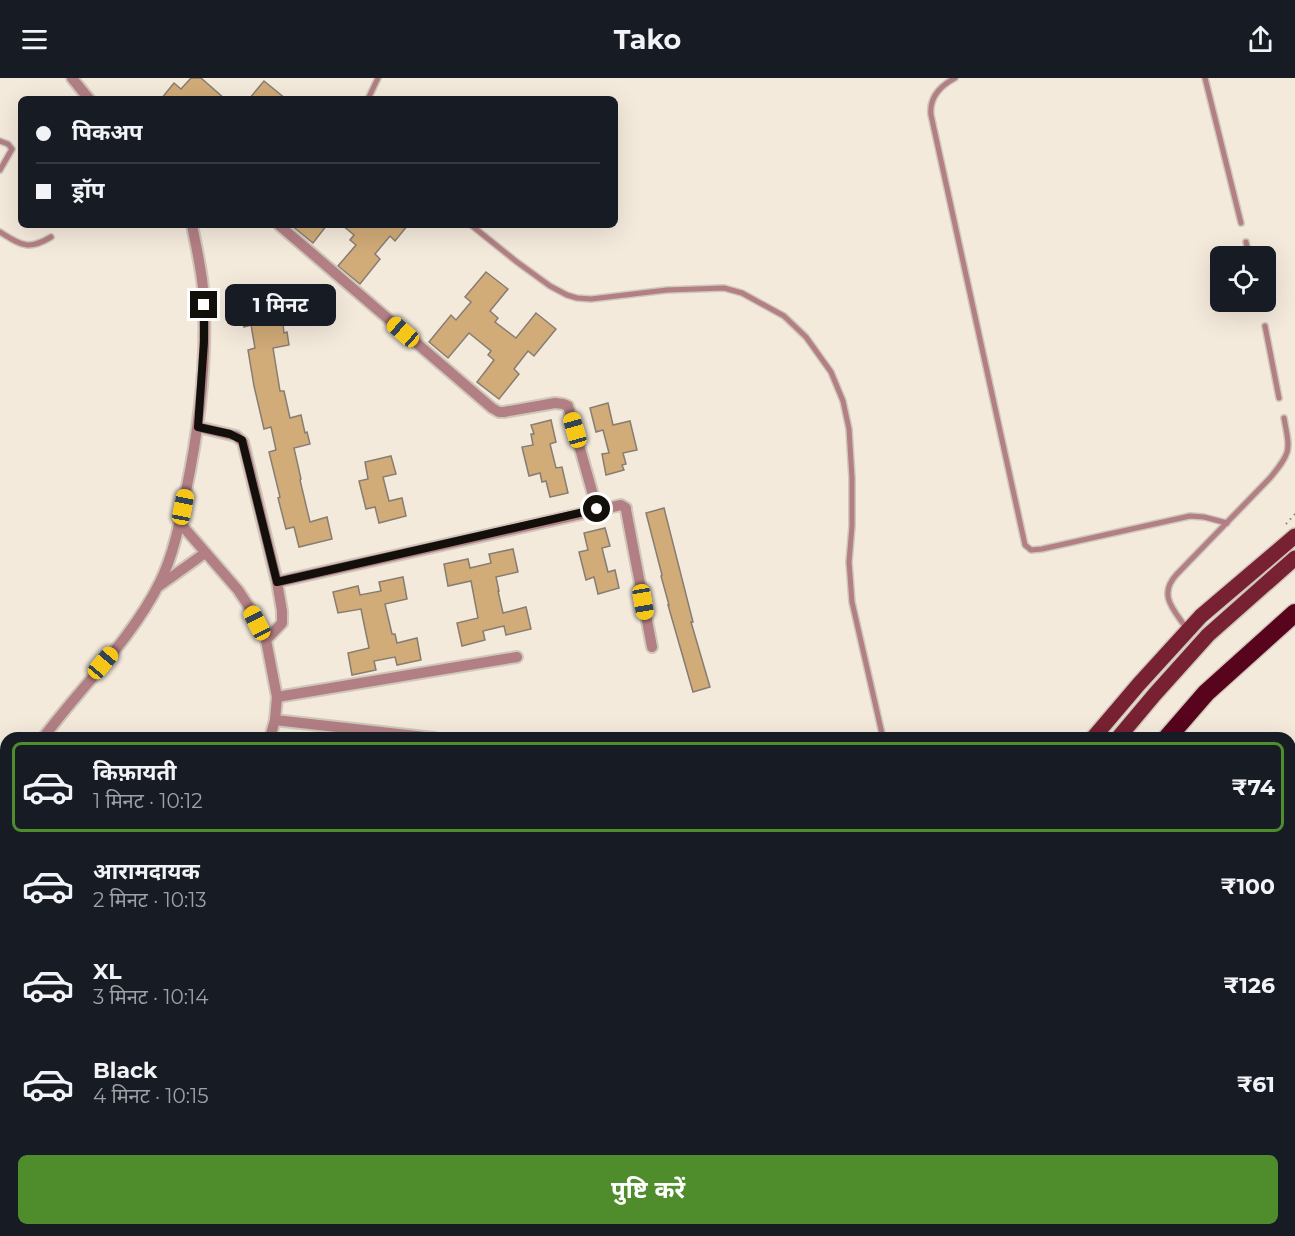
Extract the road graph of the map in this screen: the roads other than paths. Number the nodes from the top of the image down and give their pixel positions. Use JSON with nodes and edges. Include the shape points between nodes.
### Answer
{"nodes":[{"id":1,"x":72,"y":78,"type":"edge"},
{"id":2,"x":378,"y":78,"type":"edge"},
{"id":3,"x":955,"y":78,"type":"edge"},
{"id":4,"x":1205,"y":78,"type":"edge"},
{"id":5,"x":87,"y":96,"type":"edge"},
{"id":6,"x":369,"y":96,"type":"edge"},
{"id":7,"x":0,"y":141,"type":"edge"},
{"id":8,"x":0,"y":170,"type":"edge"},
{"id":9,"x":1241,"y":223,"type":"dead end"},
{"id":10,"x":193,"y":228,"type":"edge"},
{"id":11,"x":282,"y":228,"type":"edge"},
{"id":12,"x":475,"y":228,"type":"edge"},
{"id":13,"x":0,"y":232,"type":"edge"},
{"id":14,"x":51,"y":237,"type":"dead end"},
{"id":15,"x":1246,"y":242,"type":"dead end"},
{"id":16,"x":1247,"y":246,"type":"edge"},
{"id":17,"x":1265,"y":326,"type":"dead end"},
{"id":18,"x":1279,"y":398,"type":"dead end"},
{"id":19,"x":1284,"y":418,"type":"dead end"},
{"id":20,"x":198,"y":427,"type":"junction"},
{"id":21,"x":597,"y":509,"type":"junction"},
{"id":22,"x":180,"y":523,"type":"junction"},
{"id":23,"x":1227,"y":523,"type":"junction"},
{"id":24,"x":1295,"y":536,"type":"edge"},
{"id":25,"x":205,"y":552,"type":"junction"},
{"id":26,"x":1295,"y":558,"type":"edge"},
{"id":27,"x":277,"y":582,"type":"junction"},
{"id":28,"x":156,"y":588,"type":"junction"},
{"id":29,"x":1295,"y":613,"type":"edge"},
{"id":30,"x":1188,"y":630,"type":"junction"},
{"id":31,"x":266,"y":640,"type":"junction"},
{"id":32,"x":652,"y":647,"type":"dead end"},
{"id":33,"x":517,"y":657,"type":"dead end"},
{"id":34,"x":277,"y":697,"type":"junction"},
{"id":35,"x":275,"y":720,"type":"junction"},
{"id":36,"x":48,"y":732,"type":"edge"},
{"id":37,"x":272,"y":732,"type":"edge"},
{"id":38,"x":381,"y":732,"type":"edge"},
{"id":39,"x":883,"y":732,"type":"edge"},
{"id":40,"x":1098,"y":732,"type":"edge"},
{"id":41,"x":1123,"y":732,"type":"edge"},
{"id":42,"x":1172,"y":732,"type":"edge"}],
"edges":[{"from":1,"to":5,"type":"street"},
{"from":2,"to":6,"type":"lane"},
{"from":3,"to":23,"type":"lane","via":[[936,93],[931,115],[1025,545],[1031,550],[1042,549],[1190,516]]},
{"from":4,"to":9,"type":"lane"},
{"from":7,"to":8,"type":"lane","via":[[12,149]]},
{"from":10,"to":20,"type":"street","via":[[204,305]]},
{"from":11,"to":21,"type":"street","via":[[492,408],[504,412],[555,403],[568,406]]},
{"from":12,"to":39,"type":"lane","via":[[541,280],[567,295],[591,299],[724,288],[742,293],[784,316],[806,338],[831,372],[849,429],[852,602]]},
{"from":13,"to":14,"type":"lane","via":[[31,246]]},
{"from":15,"to":16,"type":"lane"},
{"from":17,"to":18,"type":"lane"},
{"from":19,"to":23,"type":"lane","via":[[1289,448],[1286,457]]},
{"from":20,"to":22,"type":"street"},
{"from":20,"to":27,"type":"street","via":[[242,440]]},
{"from":21,"to":27,"type":"street"},
{"from":21,"to":32,"type":"street","via":[[619,505],[626,508]]},
{"from":22,"to":25,"type":"street"},
{"from":22,"to":28,"type":"street"},
{"from":23,"to":30,"type":"lane","via":[[1168,586],[1171,607]]},
{"from":24,"to":30,"type":"main road"},
{"from":25,"to":28,"type":"street"},
{"from":25,"to":31,"type":"street","via":[[238,590]]},
{"from":26,"to":41,"type":"main road","via":[[1208,635]]},
{"from":27,"to":31,"type":"street","via":[[283,618]]},
{"from":28,"to":36,"type":"street","via":[[118,645]]},
{"from":29,"to":42,"type":"highway","via":[[1206,693]]},
{"from":30,"to":40,"type":"main road"},
{"from":31,"to":34,"type":"street"},
{"from":33,"to":34,"type":"street"},
{"from":34,"to":35,"type":"street"},
{"from":35,"to":37,"type":"street"},
{"from":35,"to":38,"type":"street"}]}
